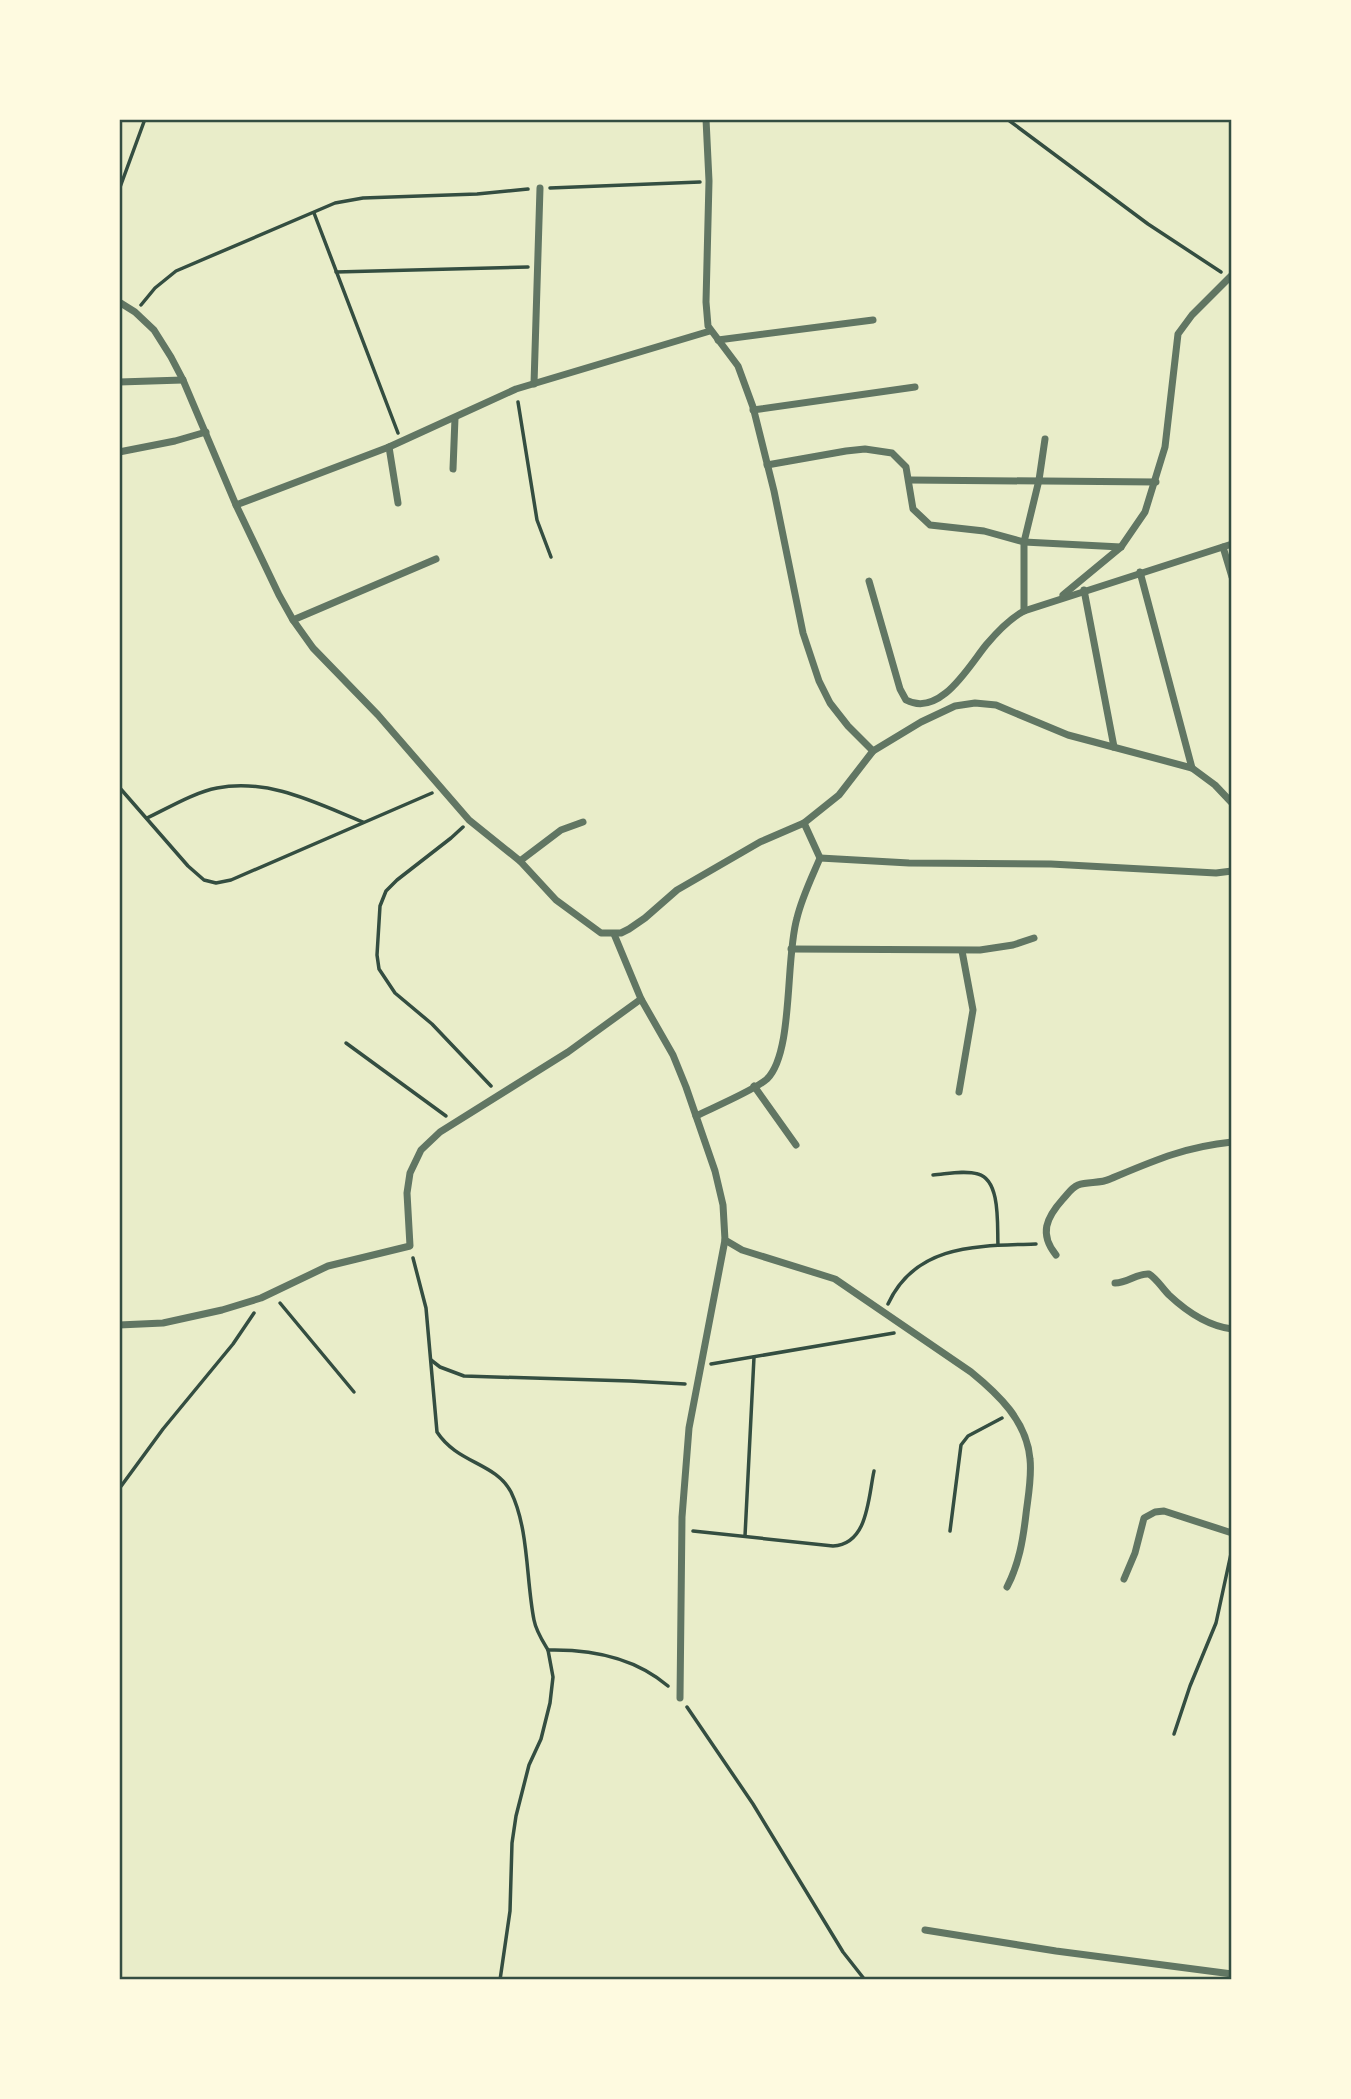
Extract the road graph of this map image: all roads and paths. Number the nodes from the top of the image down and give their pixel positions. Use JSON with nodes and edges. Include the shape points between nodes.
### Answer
{"nodes":[{"id":1,"x":145,"y":119,"type":"edge"},
{"id":2,"x":706,"y":119,"type":"edge"},
{"id":3,"x":1007,"y":119,"type":"edge"},
{"id":4,"x":709,"y":181,"type":"junction"},
{"id":5,"x":540,"y":188,"type":"junction"},
{"id":6,"x":119,"y":190,"type":"edge"},
{"id":7,"x":314,"y":213,"type":"junction"},
{"id":8,"x":537,"y":267,"type":"junction"},
{"id":9,"x":336,"y":272,"type":"junction"},
{"id":10,"x":1231,"y":276,"type":"edge"},
{"id":11,"x":119,"y":302,"type":"edge"},
{"id":12,"x":135,"y":312,"type":"junction"},
{"id":13,"x":873,"y":320,"type":"dead end"},
{"id":14,"x":710,"y":331,"type":"junction"},
{"id":15,"x":718,"y":340,"type":"junction"},
{"id":16,"x":183,"y":380,"type":"junction"},
{"id":17,"x":119,"y":382,"type":"edge"},
{"id":18,"x":534,"y":384,"type":"junction"},
{"id":19,"x":915,"y":387,"type":"dead end"},
{"id":20,"x":516,"y":389,"type":"junction"},
{"id":21,"x":753,"y":410,"type":"junction"},
{"id":22,"x":455,"y":418,"type":"junction"},
{"id":23,"x":206,"y":432,"type":"junction"},
{"id":24,"x":1045,"y":439,"type":"dead end"},
{"id":25,"x":401,"y":440,"type":"junction"},
{"id":26,"x":389,"y":447,"type":"junction"},
{"id":27,"x":119,"y":452,"type":"edge"},
{"id":28,"x":767,"y":465,"type":"junction"},
{"id":29,"x":453,"y":469,"type":"dead end"},
{"id":30,"x":909,"y":480,"type":"junction"},
{"id":31,"x":1040,"y":480,"type":"junction"},
{"id":32,"x":1156,"y":482,"type":"junction"},
{"id":33,"x":398,"y":503,"type":"dead end"},
{"id":34,"x":236,"y":505,"type":"junction"},
{"id":35,"x":1024,"y":542,"type":"junction"},
{"id":36,"x":1232,"y":544,"type":"edge"},
{"id":37,"x":1121,"y":547,"type":"junction"},
{"id":38,"x":1223,"y":547,"type":"junction"},
{"id":39,"x":551,"y":556,"type":"dead end"},
{"id":40,"x":436,"y":559,"type":"dead end"},
{"id":41,"x":1140,"y":572,"type":"junction"},
{"id":42,"x":1232,"y":577,"type":"edge"},
{"id":43,"x":869,"y":581,"type":"dead end"},
{"id":44,"x":1084,"y":590,"type":"junction"},
{"id":45,"x":1056,"y":601,"type":"junction"},
{"id":46,"x":1024,"y":611,"type":"junction"},
{"id":47,"x":293,"y":620,"type":"junction"},
{"id":48,"x":1114,"y":747,"type":"junction"},
{"id":49,"x":873,"y":751,"type":"junction"},
{"id":50,"x":1192,"y":768,"type":"junction"},
{"id":51,"x":119,"y":787,"type":"edge"},
{"id":52,"x":440,"y":789,"type":"junction"},
{"id":53,"x":1232,"y":803,"type":"edge"},
{"id":54,"x":146,"y":818,"type":"junction"},
{"id":55,"x":469,"y":820,"type":"junction"},
{"id":56,"x":363,"y":822,"type":"junction"},
{"id":57,"x":583,"y":822,"type":"dead end"},
{"id":58,"x":804,"y":823,"type":"junction"},
{"id":59,"x":820,"y":858,"type":"junction"},
{"id":60,"x":520,"y":861,"type":"junction"},
{"id":61,"x":1232,"y":871,"type":"edge"},
{"id":62,"x":614,"y":933,"type":"junction"},
{"id":63,"x":1034,"y":938,"type":"dead end"},
{"id":64,"x":790,"y":949,"type":"junction"},
{"id":65,"x":962,"y":951,"type":"junction"},
{"id":66,"x":641,"y":999,"type":"junction"},
{"id":67,"x":346,"y":1043,"type":"dead end"},
{"id":68,"x":754,"y":1086,"type":"junction"},
{"id":69,"x":959,"y":1092,"type":"dead end"},
{"id":70,"x":499,"y":1094,"type":"junction"},
{"id":71,"x":696,"y":1116,"type":"junction"},
{"id":72,"x":455,"y":1123,"type":"junction"},
{"id":73,"x":1232,"y":1142,"type":"edge"},
{"id":74,"x":796,"y":1145,"type":"dead end"},
{"id":75,"x":933,"y":1175,"type":"dead end"},
{"id":76,"x":725,"y":1240,"type":"junction"},
{"id":77,"x":1049,"y":1243,"type":"junction"},
{"id":78,"x":410,"y":1245,"type":"junction"},
{"id":79,"x":998,"y":1245,"type":"junction"},
{"id":80,"x":1056,"y":1255,"type":"dead end"},
{"id":81,"x":1115,"y":1283,"type":"dead end"},
{"id":82,"x":272,"y":1293,"type":"junction"},
{"id":83,"x":261,"y":1298,"type":"junction"},
{"id":84,"x":884,"y":1313,"type":"junction"},
{"id":85,"x":119,"y":1325,"type":"edge"},
{"id":86,"x":1232,"y":1329,"type":"edge"},
{"id":87,"x":909,"y":1330,"type":"junction"},
{"id":88,"x":754,"y":1357,"type":"junction"},
{"id":89,"x":431,"y":1360,"type":"junction"},
{"id":90,"x":701,"y":1366,"type":"junction"},
{"id":91,"x":697,"y":1385,"type":"junction"},
{"id":92,"x":354,"y":1392,"type":"dead end"},
{"id":93,"x":1013,"y":1414,"type":"junction"},
{"id":94,"x":874,"y":1471,"type":"dead end"},
{"id":95,"x":119,"y":1489,"type":"edge"},
{"id":96,"x":682,"y":1530,"type":"junction"},
{"id":97,"x":950,"y":1531,"type":"dead end"},
{"id":98,"x":1232,"y":1533,"type":"edge"},
{"id":99,"x":745,"y":1536,"type":"junction"},
{"id":100,"x":1232,"y":1549,"type":"edge"},
{"id":101,"x":1124,"y":1579,"type":"dead end"},
{"id":102,"x":1007,"y":1587,"type":"dead end"},
{"id":103,"x":548,"y":1650,"type":"junction"},
{"id":104,"x":680,"y":1698,"type":"junction"},
{"id":105,"x":1174,"y":1734,"type":"dead end"},
{"id":106,"x":925,"y":1930,"type":"dead end"},
{"id":107,"x":1232,"y":1974,"type":"edge"},
{"id":108,"x":500,"y":1980,"type":"edge"},
{"id":109,"x":865,"y":1980,"type":"edge"}],
"edges":[{"from":1,"to":6,"type":"path"},
{"from":2,"to":4,"type":"street"},
{"from":3,"to":10,"type":"path","via":[[1149,224]]},
{"from":4,"to":5,"type":"path"},
{"from":4,"to":14,"type":"street","via":[[706,302]]},
{"from":5,"to":7,"type":"path","via":[[363,198]]},
{"from":5,"to":8,"type":"street"},
{"from":7,"to":9,"type":"path"},
{"from":7,"to":12,"type":"path","via":[[176,271]]},
{"from":8,"to":9,"type":"path"},
{"from":8,"to":18,"type":"street"},
{"from":9,"to":25,"type":"path"},
{"from":10,"to":32,"type":"street","via":[[1178,334],[1170,418]]},
{"from":11,"to":12,"type":"street"},
{"from":12,"to":16,"type":"street","via":[[154,330]]},
{"from":13,"to":15,"type":"street"},
{"from":14,"to":15,"type":"street"},
{"from":14,"to":18,"type":"street"},
{"from":15,"to":21,"type":"street","via":[[738,366]]},
{"from":16,"to":17,"type":"street"},
{"from":16,"to":23,"type":"street"},
{"from":18,"to":20,"type":"street"},
{"from":19,"to":21,"type":"street"},
{"from":20,"to":22,"type":"street"},
{"from":20,"to":39,"type":"path","via":[[537,520]]},
{"from":21,"to":28,"type":"street"},
{"from":22,"to":25,"type":"street"},
{"from":22,"to":29,"type":"street"},
{"from":23,"to":27,"type":"street"},
{"from":23,"to":34,"type":"street"},
{"from":24,"to":31,"type":"street"},
{"from":25,"to":26,"type":"street"},
{"from":26,"to":33,"type":"street"},
{"from":26,"to":34,"type":"street"},
{"from":28,"to":30,"type":"street","via":[[880,450],[902,461]]},
{"from":28,"to":49,"type":"street","via":[[803,633],[820,681],[830,703]]},
{"from":30,"to":31,"type":"street"},
{"from":30,"to":35,"type":"street","via":[[913,509],[930,525],[984,531]]},
{"from":31,"to":32,"type":"street"},
{"from":31,"to":35,"type":"street"},
{"from":32,"to":37,"type":"street","via":[[1145,512]]},
{"from":34,"to":47,"type":"street"},
{"from":35,"to":37,"type":"street"},
{"from":35,"to":46,"type":"street"},
{"from":36,"to":38,"type":"street"},
{"from":37,"to":45,"type":"street"},
{"from":38,"to":41,"type":"street"},
{"from":38,"to":42,"type":"street"},
{"from":40,"to":47,"type":"street"},
{"from":41,"to":44,"type":"street"},
{"from":41,"to":50,"type":"street"},
{"from":43,"to":46,"type":"street","via":[[900,689],[906,700],[915,704],[933,701],[957,683],[1001,629]]},
{"from":44,"to":45,"type":"street"},
{"from":44,"to":48,"type":"street"},
{"from":45,"to":46,"type":"street"},
{"from":47,"to":52,"type":"street"},
{"from":48,"to":49,"type":"street","via":[[1068,735],[996,705],[975,703],[941,711]]},
{"from":48,"to":50,"type":"street"},
{"from":49,"to":58,"type":"street","via":[[839,795]]},
{"from":50,"to":53,"type":"street"},
{"from":51,"to":54,"type":"path"},
{"from":52,"to":55,"type":"street"},
{"from":52,"to":56,"type":"path"},
{"from":54,"to":56,"type":"path","via":[[215,788],[256,785],[305,798]]},
{"from":54,"to":56,"type":"path","via":[[188,866],[204,880],[216,883]]},
{"from":55,"to":60,"type":"street"},
{"from":55,"to":70,"type":"path","via":[[386,891],[380,906],[377,956],[395,993],[432,1024]]},
{"from":57,"to":60,"type":"street","via":[[561,830]]},
{"from":58,"to":59,"type":"street"},
{"from":58,"to":62,"type":"street","via":[[760,842],[677,890],[636,925]]},
{"from":59,"to":61,"type":"street"},
{"from":59,"to":64,"type":"street"},
{"from":60,"to":62,"type":"street","via":[[556,900],[589,926],[601,933]]},
{"from":62,"to":66,"type":"street"},
{"from":63,"to":65,"type":"street","via":[[994,949]]},
{"from":64,"to":65,"type":"street"},
{"from":64,"to":68,"type":"street","via":[[777,1063],[766,1080]]},
{"from":65,"to":69,"type":"street","via":[[973,1010]]},
{"from":66,"to":70,"type":"street"},
{"from":66,"to":71,"type":"street","via":[[673,1055]]},
{"from":67,"to":72,"type":"path"},
{"from":68,"to":71,"type":"street"},
{"from":68,"to":74,"type":"street"},
{"from":70,"to":72,"type":"street"},
{"from":71,"to":76,"type":"street","via":[[723,1205]]},
{"from":72,"to":78,"type":"street","via":[[421,1150],[410,1173]]},
{"from":73,"to":77,"type":"street","via":[[1177,1152],[1108,1180],[1080,1184],[1046,1221]]},
{"from":75,"to":79,"type":"path","via":[[970,1173],[987,1180],[997,1211]]},
{"from":76,"to":84,"type":"street","via":[[742,1250],[835,1279]]},
{"from":76,"to":90,"type":"street"},
{"from":77,"to":79,"type":"path"},
{"from":77,"to":80,"type":"street"},
{"from":78,"to":82,"type":"street","via":[[328,1266]]},
{"from":78,"to":89,"type":"path","via":[[426,1308]]},
{"from":79,"to":84,"type":"path","via":[[956,1250],[923,1262],[901,1282]]},
{"from":81,"to":86,"type":"street","via":[[1149,1274],[1198,1318]]},
{"from":82,"to":83,"type":"street"},
{"from":82,"to":92,"type":"path"},
{"from":83,"to":85,"type":"street","via":[[190,1318]]},
{"from":83,"to":95,"type":"path","via":[[233,1344]]},
{"from":84,"to":87,"type":"street"},
{"from":87,"to":88,"type":"path"},
{"from":87,"to":93,"type":"street","via":[[971,1371]]},
{"from":88,"to":90,"type":"path"},
{"from":88,"to":99,"type":"path"},
{"from":89,"to":91,"type":"path","via":[[464,1376]]},
{"from":89,"to":103,"type":"path","via":[[437,1432],[459,1456],[498,1475],[511,1494],[534,1621]]},
{"from":90,"to":91,"type":"street"},
{"from":91,"to":96,"type":"street","via":[[689,1428]]},
{"from":93,"to":97,"type":"path","via":[[961,1444]]},
{"from":93,"to":102,"type":"street","via":[[1030,1459],[1023,1540]]},
{"from":94,"to":99,"type":"path","via":[[858,1534],[845,1545]]},
{"from":96,"to":99,"type":"path"},
{"from":96,"to":104,"type":"street"},
{"from":98,"to":101,"type":"street","via":[[1155,1512],[1144,1518]]},
{"from":100,"to":105,"type":"path","via":[[1216,1623]]},
{"from":103,"to":104,"type":"path","via":[[608,1654],[660,1680]]},
{"from":103,"to":108,"type":"path","via":[[550,1703],[516,1816]]},
{"from":104,"to":109,"type":"path"},
{"from":106,"to":107,"type":"street"}]}
